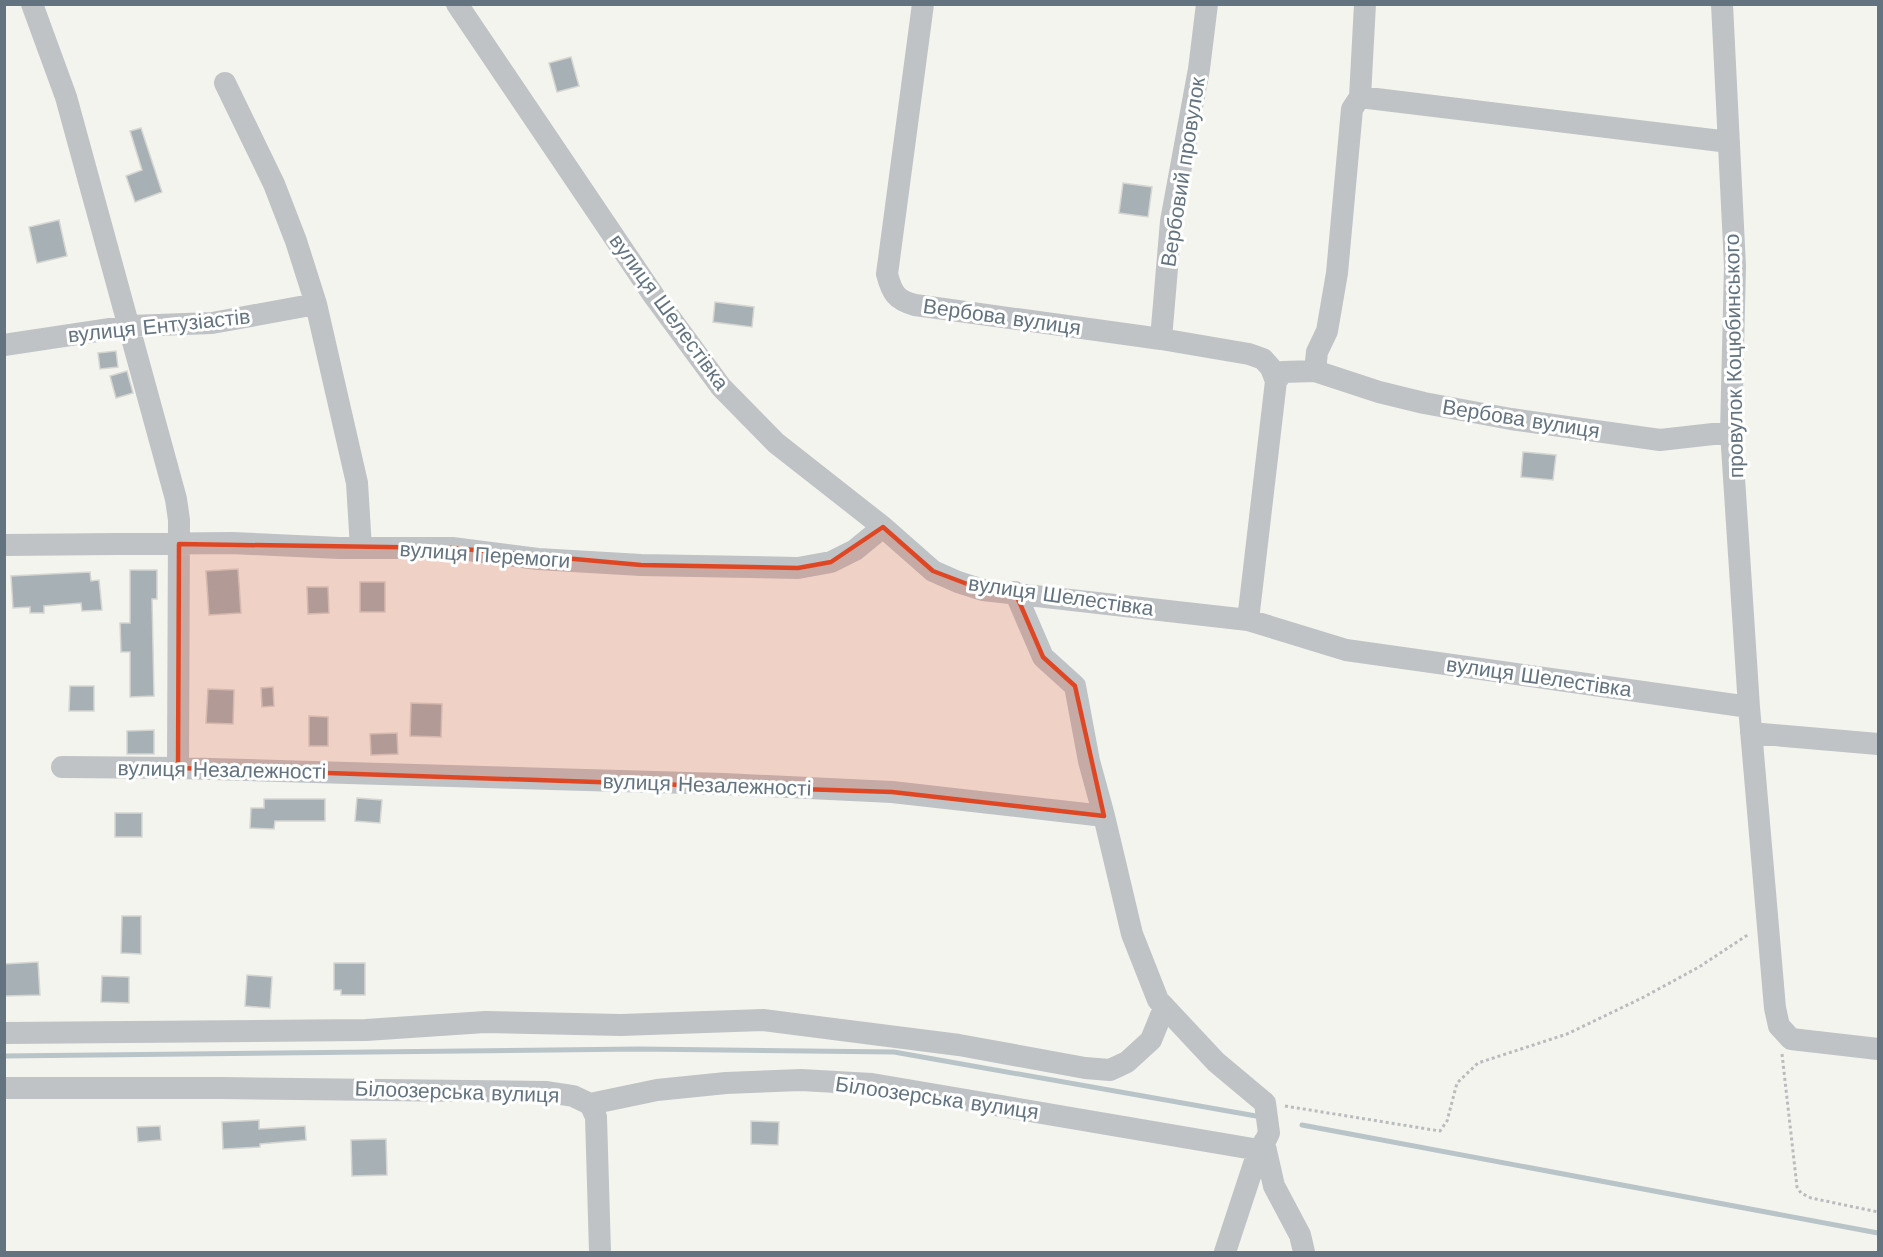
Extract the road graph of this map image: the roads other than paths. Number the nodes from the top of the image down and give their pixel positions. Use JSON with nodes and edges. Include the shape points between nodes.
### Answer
{"nodes":[{"id":1,"x":32,"y":4,"type":"edge"},
{"id":2,"x":457,"y":4,"type":"edge"},
{"id":3,"x":923,"y":4,"type":"edge"},
{"id":4,"x":1207,"y":4,"type":"edge"},
{"id":5,"x":1365,"y":4,"type":"edge"},
{"id":6,"x":1722,"y":4,"type":"edge"},
{"id":7,"x":225,"y":83,"type":"dead end"},
{"id":8,"x":1360,"y":97,"type":"junction"},
{"id":9,"x":1729,"y":142,"type":"junction"},
{"id":10,"x":315,"y":304,"type":"junction"},
{"id":11,"x":130,"y":326,"type":"junction"},
{"id":12,"x":1161,"y":339,"type":"junction"},
{"id":13,"x":4,"y":345,"type":"edge"},
{"id":14,"x":1315,"y":371,"type":"junction"},
{"id":15,"x":1276,"y":381,"type":"junction"},
{"id":16,"x":1731,"y":432,"type":"junction"},
{"id":17,"x":883,"y":527,"type":"junction"},
{"id":18,"x":179,"y":544,"type":"junction"},
{"id":19,"x":4,"y":545,"type":"edge"},
{"id":20,"x":361,"y":548,"type":"junction"},
{"id":21,"x":1015,"y":592,"type":"junction"},
{"id":22,"x":1248,"y":620,"type":"junction"},
{"id":23,"x":1749,"y":707,"type":"junction"},
{"id":24,"x":1751,"y":733,"type":"junction"},
{"id":25,"x":1878,"y":744,"type":"edge"},
{"id":26,"x":62,"y":767,"type":"dead end"},
{"id":27,"x":178,"y":768,"type":"junction"},
{"id":28,"x":1104,"y":816,"type":"junction"},
{"id":29,"x":1164,"y":1008,"type":"junction"},
{"id":30,"x":4,"y":1033,"type":"edge"},
{"id":31,"x":1878,"y":1049,"type":"edge"},
{"id":32,"x":4,"y":1088,"type":"edge"},
{"id":33,"x":590,"y":1104,"type":"junction"},
{"id":34,"x":1264,"y":1142,"type":"junction"},
{"id":35,"x":600,"y":1252,"type":"edge"},
{"id":36,"x":1225,"y":1252,"type":"edge"},
{"id":37,"x":1304,"y":1252,"type":"edge"}],
"edges":[{"from":1,"to":11,"type":"street","via":[[66,97]]},
{"from":2,"to":17,"type":"street","name":"вулиця Шелестівка","via":[[654,296],[721,387],[776,443]]},
{"from":3,"to":12,"type":"street","name":"Вербова вулиця","via":[[887,274],[891,290],[902,301],[915,305]]},
{"from":4,"to":12,"type":"street","name":"Вербовий провулок","via":[[1171,221]]},
{"from":5,"to":8,"type":"street"},
{"from":6,"to":9,"type":"street","name":"провулок Коцюбинського"},
{"from":7,"to":10,"type":"street","via":[[274,184]]},
{"from":8,"to":9,"type":"street"},
{"from":8,"to":14,"type":"street","via":[[1352,109],[1337,273]]},
{"from":9,"to":16,"type":"street","name":"провулок Коцюбинського","via":[[1735,266]]},
{"from":10,"to":11,"type":"street","name":"вулиця Ентузіастів","via":[[212,323]]},
{"from":10,"to":20,"type":"street","via":[[357,483]]},
{"from":11,"to":13,"type":"street","name":"вулиця Ентузіастів"},
{"from":11,"to":18,"type":"street","via":[[176,499]]},
{"from":12,"to":15,"type":"street","name":"Вербова вулиця","via":[[1263,359]]},
{"from":14,"to":15,"type":"street","name":"Вербова вулиця","via":[[1283,372]]},
{"from":14,"to":16,"type":"street","name":"Вербова вулиця","via":[[1402,397],[1511,419],[1660,440]]},
{"from":15,"to":22,"type":"street"},
{"from":16,"to":23,"type":"street","name":"провулок Коцюбинського"},
{"from":17,"to":20,"type":"street","name":"вулиця Перемоги","via":[[855,550],[831,562],[798,568],[606,563],[452,548]]},
{"from":17,"to":21,"type":"street","name":"вулиця Шелестівка","via":[[933,571],[983,590]]},
{"from":18,"to":19,"type":"street","name":"вулиця Перемоги"},
{"from":18,"to":20,"type":"street","name":"вулиця Перемоги"},
{"from":18,"to":27,"type":"street"},
{"from":21,"to":22,"type":"street","name":"вулиця Шелестівка"},
{"from":21,"to":28,"type":"street","via":[[1042,657],[1075,686]]},
{"from":22,"to":23,"type":"street","name":"вулиця Шелестівка","via":[[1346,650]]},
{"from":23,"to":24,"type":"street","name":"провулок Коцюбинського"},
{"from":24,"to":25,"type":"street"},
{"from":24,"to":31,"type":"street","name":"провулок Коцюбинського","via":[[1779,1026],[1791,1039]]},
{"from":26,"to":27,"type":"street","name":"вулиця Незалежності"},
{"from":27,"to":28,"type":"street","name":"вулиця Незалежності","via":[[870,791]]},
{"from":28,"to":29,"type":"street","via":[[1132,934]]},
{"from":29,"to":30,"type":"street","via":[[1151,1040],[1127,1062],[1110,1070],[959,1045],[763,1020],[621,1025],[484,1022],[366,1030]]},
{"from":29,"to":34,"type":"street","via":[[1216,1062],[1265,1103]]},
{"from":32,"to":33,"type":"street","name":"Білоозерська вулиця","via":[[547,1092],[573,1096]]},
{"from":33,"to":34,"type":"street","name":"Білоозерська вулиця","via":[[657,1090],[726,1083],[801,1080],[872,1084]]},
{"from":33,"to":35,"type":"street","via":[[596,1117]]},
{"from":34,"to":36,"type":"street"},
{"from":34,"to":37,"type":"street","via":[[1274,1186]]}]}
